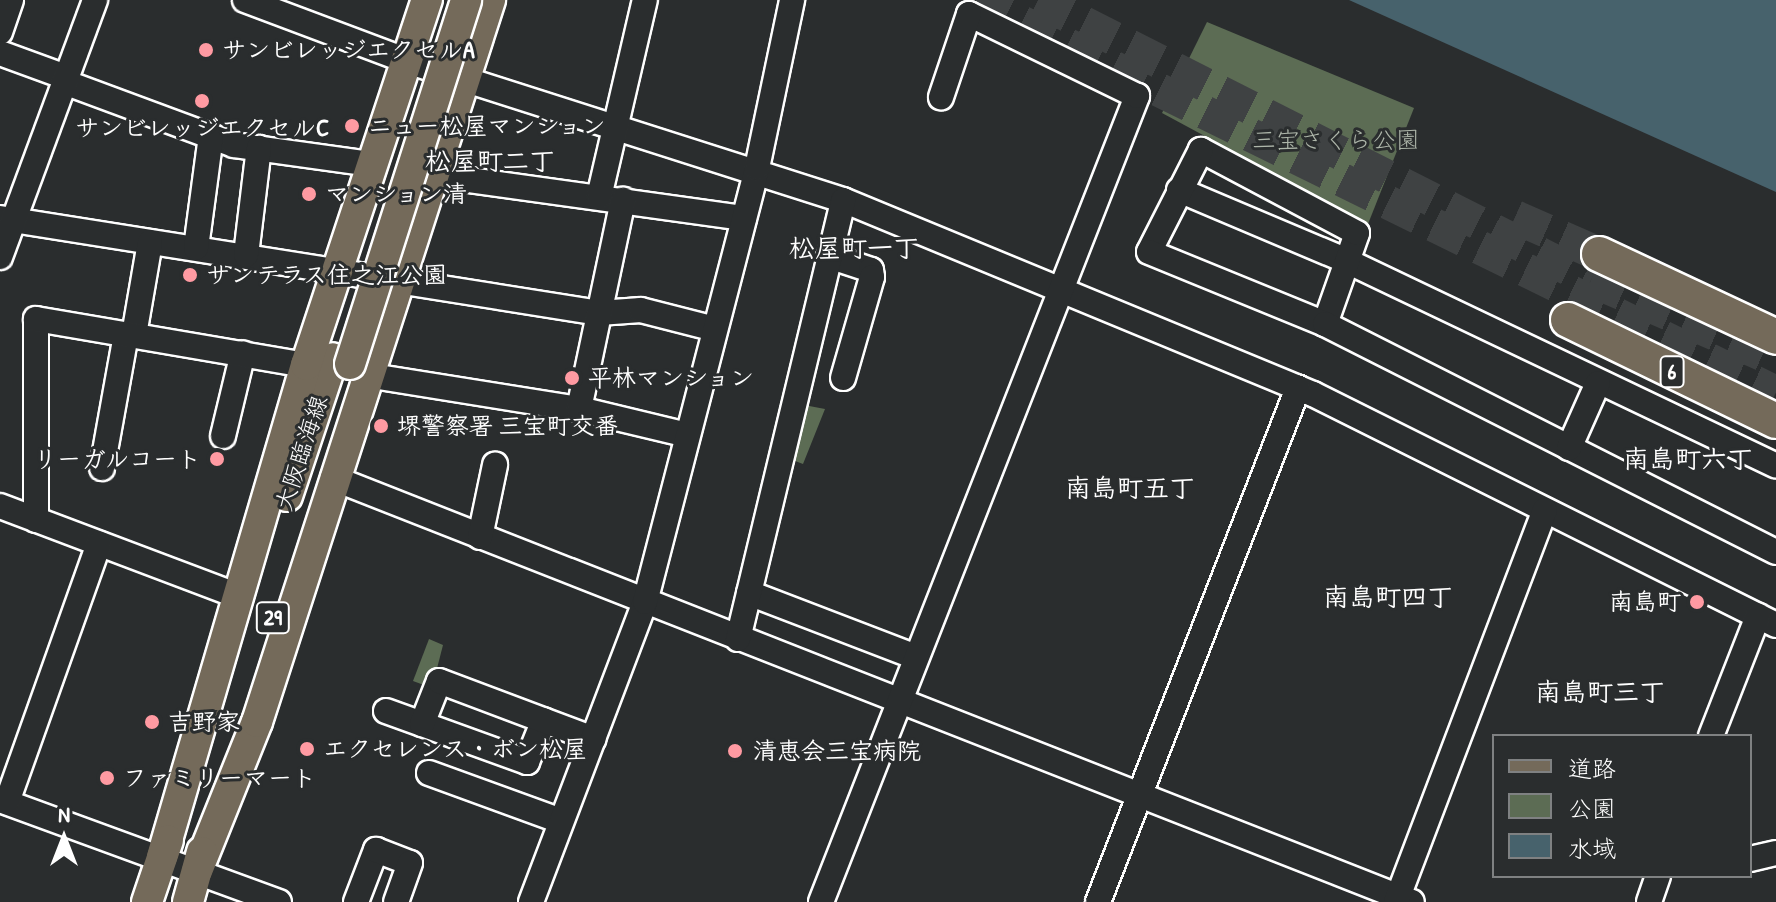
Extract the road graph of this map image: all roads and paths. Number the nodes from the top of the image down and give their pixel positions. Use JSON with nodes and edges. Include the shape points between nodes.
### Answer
{"nodes":[{"id":1,"x":11,"y":0,"type":"edge"},
{"id":2,"x":95,"y":0,"type":"edge"},
{"id":3,"x":245,"y":0,"type":"edge"},
{"id":4,"x":427,"y":0,"type":"edge"},
{"id":5,"x":446,"y":0,"type":"edge"},
{"id":6,"x":466,"y":0,"type":"edge"},
{"id":7,"x":490,"y":0,"type":"edge"},
{"id":8,"x":502,"y":0,"type":"edge"},
{"id":9,"x":645,"y":0,"type":"edge"},
{"id":10,"x":792,"y":0,"type":"edge"},
{"id":11,"x":0,"y":32,"type":"edge"},
{"id":12,"x":0,"y":53,"type":"edge"},
{"id":13,"x":407,"y":61,"type":"junction"},
{"id":14,"x":472,"y":78,"type":"junction"},
{"id":15,"x":65,"y":80,"type":"junction"},
{"id":16,"x":941,"y":97,"type":"dead end"},
{"id":17,"x":612,"y":125,"type":"junction"},
{"id":18,"x":211,"y":136,"type":"junction"},
{"id":19,"x":259,"y":148,"type":"junction"},
{"id":20,"x":371,"y":164,"type":"junction"},
{"id":21,"x":757,"y":168,"type":"junction"},
{"id":22,"x":433,"y":175,"type":"junction"},
{"id":23,"x":1179,"y":190,"type":"junction"},
{"id":24,"x":599,"y":197,"type":"junction"},
{"id":25,"x":623,"y":200,"type":"junction"},
{"id":26,"x":843,"y":200,"type":"junction"},
{"id":27,"x":744,"y":218,"type":"junction"},
{"id":28,"x":6,"y":220,"type":"edge"},
{"id":29,"x":150,"y":242,"type":"junction"},
{"id":30,"x":196,"y":248,"type":"junction"},
{"id":31,"x":1599,"y":254,"type":"tunnel mouth"},
{"id":32,"x":246,"y":255,"type":"junction"},
{"id":33,"x":829,"y":256,"type":"junction"},
{"id":34,"x":0,"y":257,"type":"edge"},
{"id":35,"x":1347,"y":261,"type":"junction"},
{"id":36,"x":337,"y":269,"type":"junction"},
{"id":37,"x":398,"y":278,"type":"junction"},
{"id":38,"x":1061,"y":291,"type":"junction"},
{"id":39,"x":599,"y":313,"type":"junction"},
{"id":40,"x":1568,"y":320,"type":"dead end"},
{"id":41,"x":1325,"y":324,"type":"junction"},
{"id":42,"x":715,"y":329,"type":"junction"},
{"id":43,"x":130,"y":334,"type":"junction"},
{"id":44,"x":1776,"y":337,"type":"edge"},
{"id":45,"x":243,"y":353,"type":"junction"},
{"id":46,"x":806,"y":355,"type":"junction"},
{"id":47,"x":338,"y":365,"type":"junction"},
{"id":48,"x":1598,"y":383,"type":"junction"},
{"id":49,"x":1298,"y":388,"type":"junction"},
{"id":50,"x":579,"y":409,"type":"junction"},
{"id":51,"x":1776,"y":421,"type":"edge"},
{"id":52,"x":687,"y":435,"type":"junction"},
{"id":53,"x":223,"y":436,"type":"dead end"},
{"id":54,"x":1569,"y":448,"type":"junction"},
{"id":55,"x":495,"y":465,"type":"dead end"},
{"id":56,"x":1776,"y":466,"type":"edge"},
{"id":57,"x":102,"y":468,"type":"dead end"},
{"id":58,"x":333,"y":478,"type":"junction"},
{"id":59,"x":0,"y":506,"type":"edge"},
{"id":60,"x":1545,"y":510,"type":"junction"},
{"id":61,"x":36,"y":520,"type":"junction"},
{"id":62,"x":480,"y":537,"type":"junction"},
{"id":63,"x":99,"y":544,"type":"junction"},
{"id":64,"x":1776,"y":552,"type":"edge"},
{"id":65,"x":749,"y":593,"type":"junction"},
{"id":66,"x":236,"y":595,"type":"junction"},
{"id":67,"x":645,"y":602,"type":"junction"},
{"id":68,"x":1767,"y":620,"type":"edge"},
{"id":69,"x":738,"y":639,"type":"junction"},
{"id":70,"x":913,"y":656,"type":"junction"},
{"id":71,"x":895,"y":702,"type":"junction"},
{"id":72,"x":386,"y":711,"type":"dead end"},
{"id":73,"x":544,"y":720,"type":"junction"},
{"id":74,"x":422,"y":724,"type":"junction"},
{"id":75,"x":1712,"y":734,"type":"edge"},
{"id":76,"x":593,"y":739,"type":"junction"},
{"id":77,"x":429,"y":773,"type":"dead end"},
{"id":78,"x":1139,"y":794,"type":"junction"},
{"id":79,"x":4,"y":801,"type":"edge"},
{"id":80,"x":561,"y":821,"type":"junction"},
{"id":81,"x":1776,"y":853,"type":"edge"},
{"id":82,"x":162,"y":857,"type":"junction"},
{"id":83,"x":1752,"y":859,"type":"edge"},
{"id":84,"x":197,"y":871,"type":"junction"},
{"id":85,"x":1402,"y":900,"type":"edge"},
{"id":86,"x":147,"y":902,"type":"edge"},
{"id":87,"x":188,"y":902,"type":"edge"},
{"id":88,"x":279,"y":902,"type":"edge"},
{"id":89,"x":356,"y":902,"type":"edge"},
{"id":90,"x":396,"y":902,"type":"edge"},
{"id":91,"x":531,"y":902,"type":"edge"},
{"id":92,"x":821,"y":902,"type":"edge"},
{"id":93,"x":1098,"y":902,"type":"edge"}],
"edges":[{"from":1,"to":11,"type":"street"},
{"from":2,"to":15,"type":"street"},
{"from":3,"to":13,"type":"street"},
{"from":4,"to":13,"type":"main road"},
{"from":5,"to":47,"type":"main road","name":"大阪臨海線","number":"29"},
{"from":6,"to":47,"type":"main road","name":"大阪臨海線","number":"29","bridge":true},
{"from":7,"to":14,"type":"main road"},
{"from":8,"to":14,"type":"street"},
{"from":9,"to":17,"type":"street"},
{"from":10,"to":21,"type":"street"},
{"from":12,"to":15,"type":"street"},
{"from":13,"to":14,"type":"street"},
{"from":13,"to":20,"type":"main road"},
{"from":14,"to":17,"type":"street"},
{"from":14,"to":22,"type":"main road"},
{"from":15,"to":18,"type":"street"},
{"from":15,"to":28,"type":"street"},
{"from":16,"to":38,"type":"street","via":[[969,14],[1137,96]]},
{"from":17,"to":21,"type":"street"},
{"from":17,"to":24,"type":"street"},
{"from":18,"to":19,"type":"street"},
{"from":18,"to":30,"type":"street"},
{"from":19,"to":20,"type":"street"},
{"from":19,"to":32,"type":"street"},
{"from":20,"to":36,"type":"main road"},
{"from":21,"to":26,"type":"street"},
{"from":21,"to":27,"type":"street"},
{"from":22,"to":24,"type":"street"},
{"from":22,"to":37,"type":"main road"},
{"from":23,"to":35,"type":"street"},
{"from":23,"to":35,"type":"street","via":[[1201,150],[1357,233]]},
{"from":23,"to":41,"type":"street","via":[[1149,252]]},
{"from":24,"to":25,"type":"street"},
{"from":25,"to":27,"type":"street"},
{"from":25,"to":39,"type":"street"},
{"from":26,"to":33,"type":"street"},
{"from":26,"to":38,"type":"street"},
{"from":27,"to":42,"type":"street"},
{"from":28,"to":29,"type":"street"},
{"from":28,"to":34,"type":"street"},
{"from":29,"to":30,"type":"street"},
{"from":29,"to":43,"type":"street"},
{"from":30,"to":32,"type":"street"},
{"from":31,"to":44,"type":"highway"},
{"from":32,"to":36,"type":"street"},
{"from":33,"to":46,"type":"street"},
{"from":33,"to":46,"type":"street","via":[[871,270],[845,372]]},
{"from":35,"to":41,"type":"street"},
{"from":35,"to":48,"type":"street"},
{"from":36,"to":37,"type":"street"},
{"from":36,"to":47,"type":"main road"},
{"from":37,"to":39,"type":"street"},
{"from":37,"to":47,"type":"main road"},
{"from":38,"to":49,"type":"street"},
{"from":38,"to":70,"type":"street"},
{"from":39,"to":42,"type":"street","via":[[641,310]]},
{"from":39,"to":50,"type":"street"},
{"from":40,"to":51,"type":"highway","number":"6"},
{"from":41,"to":54,"type":"street"},
{"from":42,"to":52,"type":"street"},
{"from":43,"to":45,"type":"street"},
{"from":43,"to":57,"type":"street"},
{"from":43,"to":61,"type":"street","via":[[36,319]]},
{"from":45,"to":47,"type":"street"},
{"from":45,"to":53,"type":"street"},
{"from":46,"to":65,"type":"street"},
{"from":47,"to":50,"type":"street"},
{"from":47,"to":58,"type":"main road"},
{"from":47,"to":66,"type":"main road"},
{"from":47,"to":82,"type":"main road","name":"大阪臨海線","number":"29"},
{"from":47,"to":84,"type":"main road","name":"大阪臨海線","number":"29"},
{"from":48,"to":54,"type":"street"},
{"from":48,"to":56,"type":"street"},
{"from":49,"to":60,"type":"street"},
{"from":49,"to":78,"type":"street"},
{"from":50,"to":52,"type":"street"},
{"from":52,"to":67,"type":"street"},
{"from":54,"to":64,"type":"street"},
{"from":55,"to":62,"type":"street"},
{"from":58,"to":62,"type":"street"},
{"from":58,"to":84,"type":"main road","via":[[257,722]]},
{"from":59,"to":61,"type":"street"},
{"from":60,"to":68,"type":"street"},
{"from":60,"to":85,"type":"street"},
{"from":61,"to":63,"type":"street"},
{"from":62,"to":67,"type":"street"},
{"from":63,"to":66,"type":"street"},
{"from":63,"to":79,"type":"street"},
{"from":65,"to":69,"type":"street"},
{"from":65,"to":70,"type":"street"},
{"from":66,"to":82,"type":"main road"},
{"from":67,"to":69,"type":"street"},
{"from":67,"to":76,"type":"street"},
{"from":68,"to":75,"type":"street"},
{"from":69,"to":71,"type":"street"},
{"from":70,"to":71,"type":"street"},
{"from":71,"to":78,"type":"street"},
{"from":71,"to":92,"type":"street"},
{"from":72,"to":74,"type":"street"},
{"from":73,"to":74,"type":"street","via":[[527,762]]},
{"from":73,"to":74,"type":"street","via":[[439,681]]},
{"from":73,"to":76,"type":"street"},
{"from":76,"to":80,"type":"street"},
{"from":77,"to":80,"type":"street"},
{"from":78,"to":85,"type":"street"},
{"from":78,"to":93,"type":"street"},
{"from":79,"to":82,"type":"street"},
{"from":80,"to":91,"type":"street"},
{"from":81,"to":83,"type":"street"},
{"from":82,"to":84,"type":"street"},
{"from":82,"to":86,"type":"main road","name":"大阪臨海線"},
{"from":84,"to":87,"type":"main road","name":"大阪臨海線"},
{"from":84,"to":88,"type":"street"},
{"from":89,"to":90,"type":"street","via":[[376,850],[410,863]]}]}
